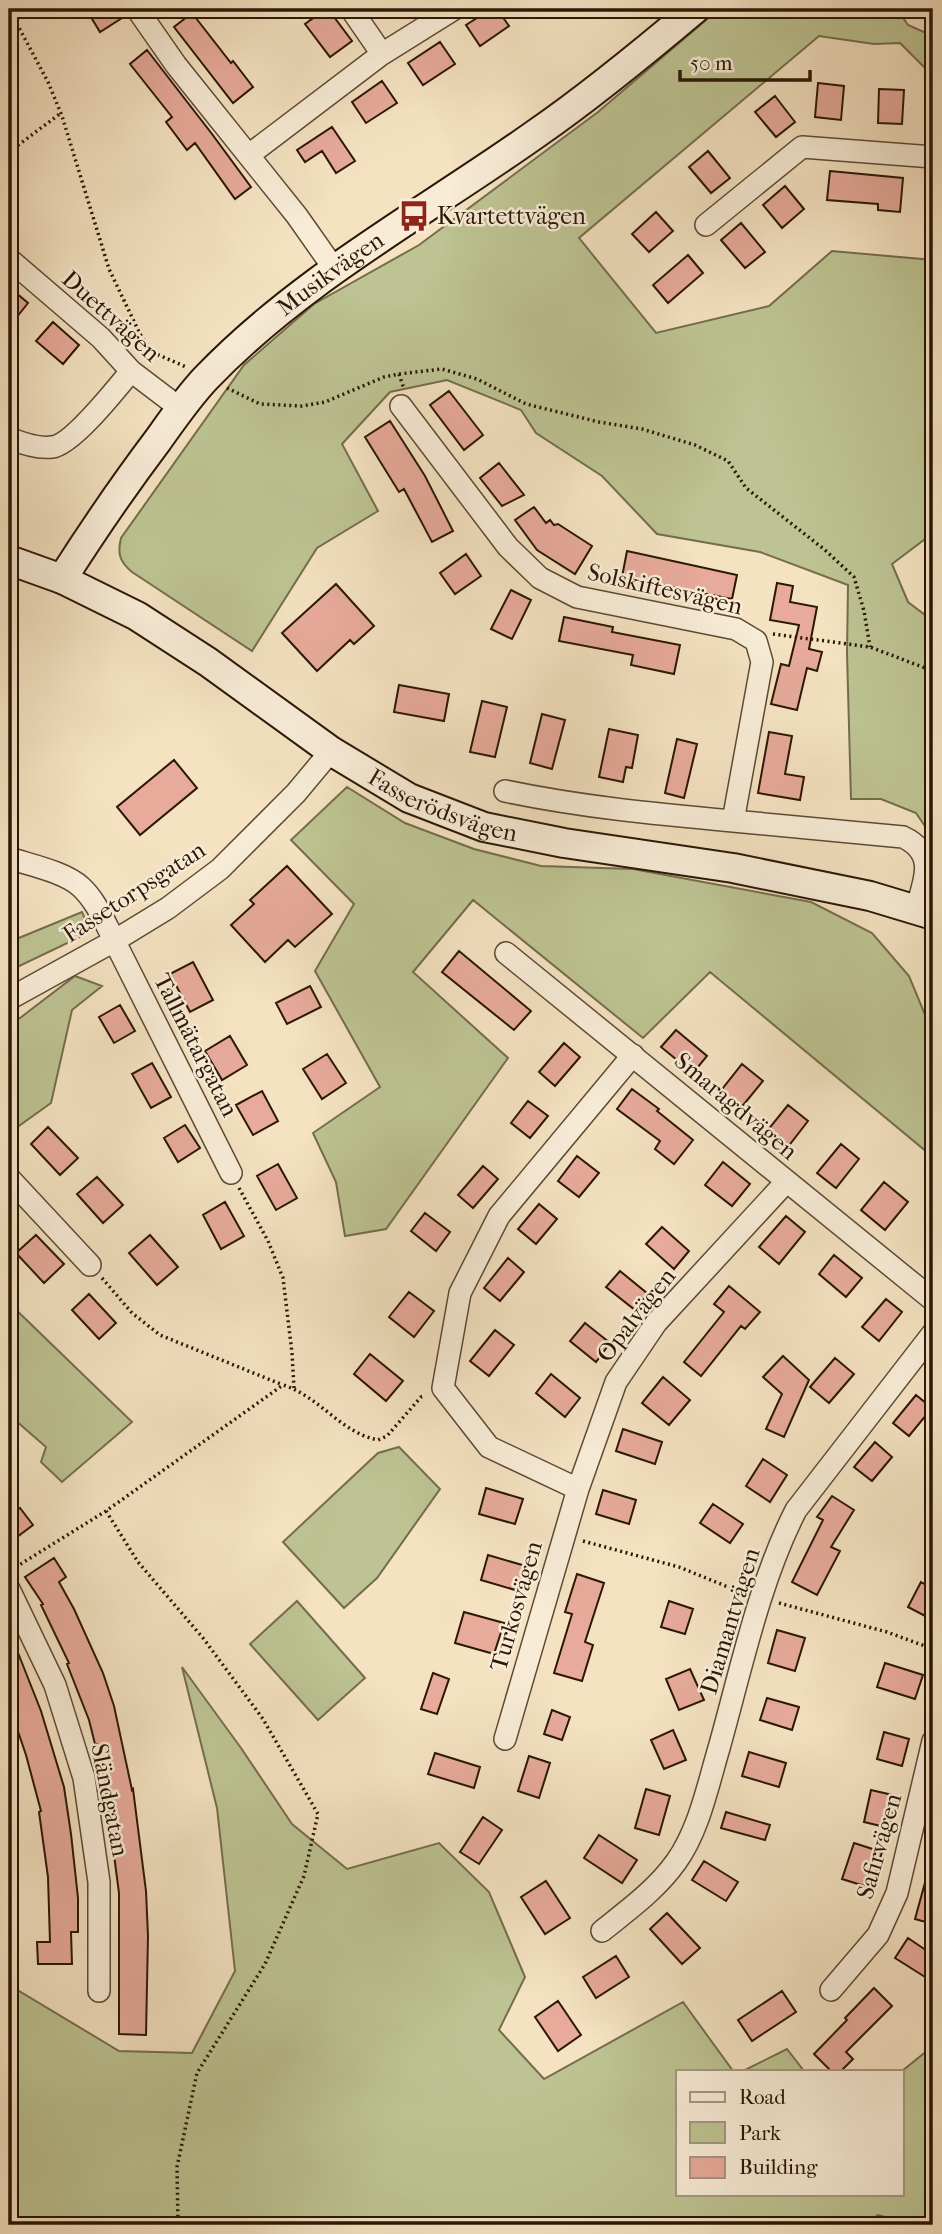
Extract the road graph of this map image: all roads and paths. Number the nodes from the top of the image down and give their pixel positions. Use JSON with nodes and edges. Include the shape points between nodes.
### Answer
{"nodes":[{"id":1,"x":9,"y":9,"type":"edge"},
{"id":2,"x":136,"y":9,"type":"edge"},
{"id":3,"x":351,"y":9,"type":"edge"},
{"id":4,"x":454,"y":9,"type":"edge"},
{"id":5,"x":695,"y":9,"type":"edge"},
{"id":6,"x":382,"y":54,"type":"junction"},
{"id":7,"x":61,"y":113,"type":"junction"},
{"id":8,"x":9,"y":152,"type":"edge"},
{"id":9,"x":249,"y":155,"type":"junction"},
{"id":10,"x":933,"y":157,"type":"edge"},
{"id":11,"x":706,"y":225,"type":"dead end"},
{"id":12,"x":9,"y":260,"type":"edge"},
{"id":13,"x":335,"y":270,"type":"junction"},
{"id":14,"x":193,"y":370,"type":"dead end"},
{"id":15,"x":131,"y":371,"type":"junction"},
{"id":16,"x":399,"y":374,"type":"junction"},
{"id":17,"x":222,"y":386,"type":"dead end"},
{"id":18,"x":401,"y":406,"type":"joint"},
{"id":19,"x":181,"y":410,"type":"junction"},
{"id":20,"x":9,"y":438,"type":"edge"},
{"id":21,"x":9,"y":561,"type":"edge"},
{"id":22,"x":62,"y":579,"type":"junction"},
{"id":23,"x":773,"y":634,"type":"dead end"},
{"id":24,"x":870,"y":647,"type":"junction"},
{"id":25,"x":933,"y":671,"type":"edge"},
{"id":26,"x":331,"y":751,"type":"junction"},
{"id":27,"x":505,"y":791,"type":"dead end"},
{"id":28,"x":733,"y":821,"type":"junction"},
{"id":29,"x":9,"y":858,"type":"edge"},
{"id":30,"x":925,"y":912,"type":"edge"},
{"id":31,"x":114,"y":941,"type":"junction"},
{"id":32,"x":506,"y":953,"type":"dead end"},
{"id":33,"x":9,"y":999,"type":"edge"},
{"id":34,"x":634,"y":1055,"type":"junction"},
{"id":35,"x":231,"y":1173,"type":"joint"},
{"id":36,"x":9,"y":1178,"type":"edge"},
{"id":37,"x":786,"y":1182,"type":"junction"},
{"id":38,"x":90,"y":1265,"type":"joint"},
{"id":39,"x":933,"y":1300,"type":"edge"},
{"id":40,"x":933,"y":1334,"type":"edge"},
{"id":41,"x":284,"y":1385,"type":"junction"},
{"id":42,"x":294,"y":1388,"type":"junction"},
{"id":43,"x":443,"y":1388,"type":"junction"},
{"id":44,"x":578,"y":1489,"type":"junction"},
{"id":45,"x":106,"y":1511,"type":"junction"},
{"id":46,"x":9,"y":1572,"type":"edge"},
{"id":47,"x":9,"y":1589,"type":"edge"},
{"id":48,"x":505,"y":1739,"type":"dead end"},
{"id":49,"x":933,"y":1741,"type":"edge"},
{"id":50,"x":602,"y":1931,"type":"dead end"},
{"id":51,"x":831,"y":1990,"type":"dead end"},
{"id":52,"x":99,"y":1991,"type":"dead end"},
{"id":53,"x":178,"y":2225,"type":"edge"}],
"edges":[{"from":1,"to":7,"type":"path"},
{"from":2,"to":9,"type":"street"},
{"from":3,"to":6,"type":"street"},
{"from":4,"to":6,"type":"street"},
{"from":5,"to":13,"type":"street","name":"Musikvägen","via":[[537,134]]},
{"from":6,"to":9,"type":"street"},
{"from":7,"to":8,"type":"path"},
{"from":7,"to":14,"type":"path","via":[[108,269],[140,334],[152,352]]},
{"from":9,"to":13,"type":"street"},
{"from":10,"to":11,"type":"street","via":[[802,147]]},
{"from":12,"to":15,"type":"street","name":"Duettvägen","via":[[101,338]]},
{"from":13,"to":19,"type":"street","name":"Musikvägen","via":[[231,355]]},
{"from":15,"to":19,"type":"street","name":"Duettvägen"},
{"from":15,"to":20,"type":"street","via":[[72,436],[54,447]]},
{"from":16,"to":17,"type":"path","via":[[326,402],[302,406],[260,404]]},
{"from":16,"to":18,"type":"path","via":[[404,389]]},
{"from":16,"to":24,"type":"path","via":[[442,369],[477,379],[526,404],[642,429],[728,461],[746,488],[854,577]]},
{"from":18,"to":28,"type":"street","name":"Solskiftesvägen","via":[[508,547],[540,578],[577,597],[736,629],[756,640],[762,662]]},
{"from":19,"to":22,"type":"street","name":"Musikvägen"},
{"from":21,"to":22,"type":"street","name":"Fasserödsvägen"},
{"from":22,"to":26,"type":"street","name":"Fasserödsvägen","via":[[137,616]]},
{"from":23,"to":24,"type":"path"},
{"from":24,"to":25,"type":"path"},
{"from":26,"to":30,"type":"street","name":"Fasserödsvägen","via":[[409,798],[484,827],[733,867]]},
{"from":26,"to":31,"type":"street","name":"Fassetorpsgatan","via":[[220,869]]},
{"from":27,"to":28,"type":"street","via":[[631,812]]},
{"from":28,"to":30,"type":"street","via":[[903,836],[920,849],[927,864]]},
{"from":29,"to":31,"type":"street","name":"Tallmätargatan","via":[[80,886]]},
{"from":31,"to":33,"type":"street","name":"Fassetorpsgatan"},
{"from":31,"to":35,"type":"street","name":"Tallmätargatan"},
{"from":32,"to":34,"type":"street","name":"Smaragdvägen"},
{"from":34,"to":37,"type":"street","name":"Smaragdvägen"},
{"from":34,"to":43,"type":"street","via":[[499,1216],[460,1293]]},
{"from":35,"to":42,"type":"path","via":[[283,1278]]},
{"from":36,"to":38,"type":"street"},
{"from":37,"to":39,"type":"street","name":"Smaragdvägen"},
{"from":37,"to":44,"type":"street","name":"Opalvägen","via":[[656,1323],[616,1382]]},
{"from":38,"to":41,"type":"path","via":[[132,1313],[160,1335]]},
{"from":40,"to":50,"type":"street","name":"Diamantvägen","via":[[796,1510],[766,1583],[690,1834],[676,1861],[646,1896]]},
{"from":41,"to":42,"type":"path"},
{"from":41,"to":45,"type":"path"},
{"from":42,"to":43,"type":"path","via":[[358,1434],[378,1440],[387,1436],[421,1397]]},
{"from":43,"to":44,"type":"street","via":[[489,1447]]},
{"from":44,"to":48,"type":"street","name":"Turkosvägen"},
{"from":45,"to":46,"type":"path"},
{"from":45,"to":53,"type":"path","via":[[138,1562],[203,1638],[263,1719],[318,1814],[304,1876],[265,1964],[197,2073],[177,2167]]},
{"from":47,"to":52,"type":"street","name":"Sländgatan","via":[[54,1685],[84,1778],[99,1882]]},
{"from":49,"to":51,"type":"street","name":"Safirvägen","via":[[897,1893],[878,1935]]}]}
